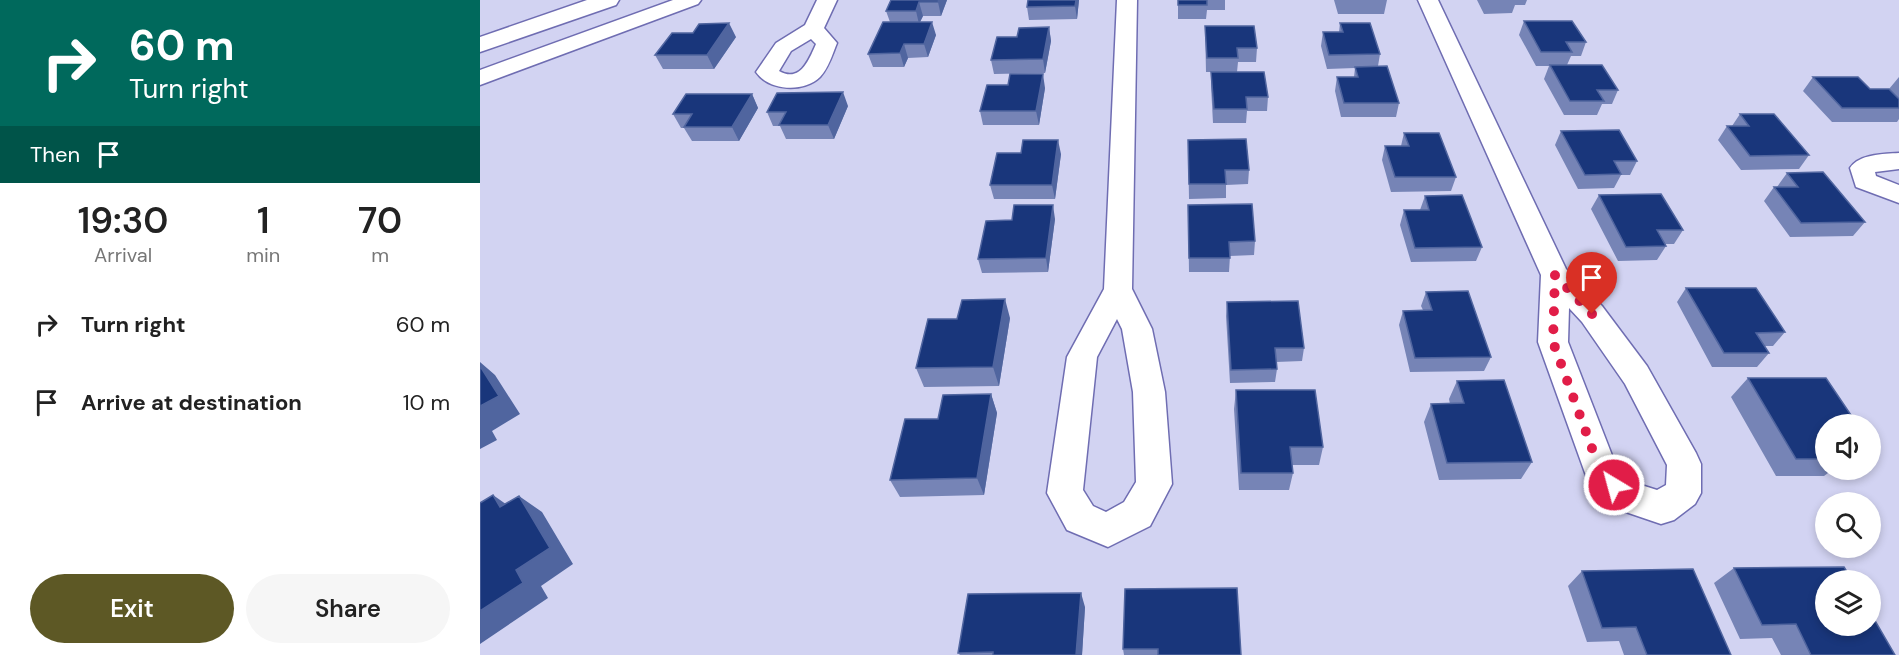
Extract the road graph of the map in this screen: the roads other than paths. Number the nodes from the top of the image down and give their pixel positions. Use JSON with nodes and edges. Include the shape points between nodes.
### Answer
{"nodes":[{"id":1,"x":556,"y":0,"type":"edge"},
{"id":2,"x":608,"y":0,"type":"edge"},
{"id":3,"x":691,"y":0,"type":"edge"},
{"id":4,"x":827,"y":0,"type":"edge"},
{"id":5,"x":1127,"y":0,"type":"edge"},
{"id":6,"x":1428,"y":0,"type":"edge"},
{"id":7,"x":480,"y":26,"type":"edge"},
{"id":8,"x":813,"y":29,"type":"dead end"},
{"id":9,"x":480,"y":45,"type":"edge"},
{"id":10,"x":480,"y":78,"type":"edge"},
{"id":11,"x":1899,"y":161,"type":"edge"},
{"id":12,"x":1899,"y":195,"type":"edge"},
{"id":13,"x":1555,"y":275,"type":"junction"},
{"id":14,"x":1118,"y":289,"type":"junction"}],
"edges":[{"from":1,"to":7,"type":"main road"},
{"from":2,"to":9,"type":"main road"},
{"from":3,"to":10,"type":"street"},
{"from":4,"to":8,"type":"street"},
{"from":5,"to":14,"type":"street"},
{"from":6,"to":13,"type":"street"},
{"from":11,"to":12,"type":"street","via":[[1862,168],[1864,181]]},
{"from":13,"to":13,"type":"street","via":[[1553,342],[1601,473],[1628,497],[1660,508],[1683,493],[1684,464],[1635,375],[1592,314]]},
{"from":14,"to":14,"type":"street","via":[[1082,357],[1065,493],[1080,518],[1108,530],[1137,514],[1154,484],[1149,392],[1137,329]]}]}
